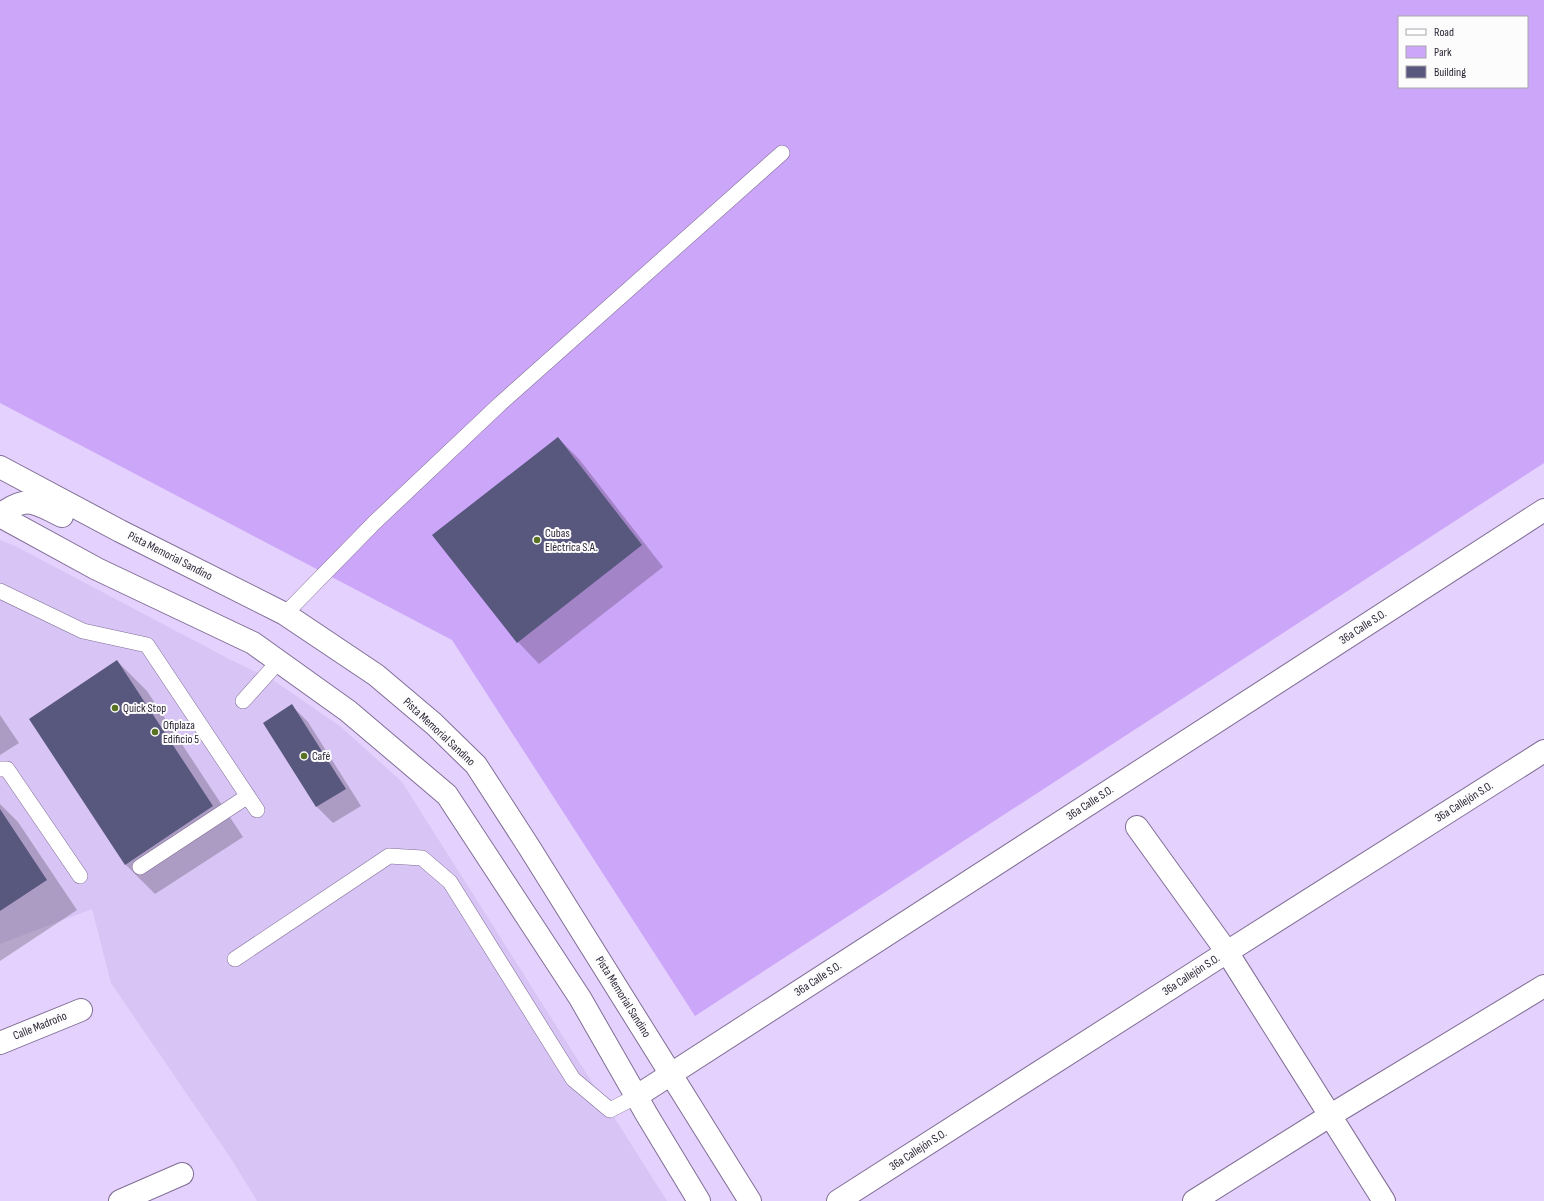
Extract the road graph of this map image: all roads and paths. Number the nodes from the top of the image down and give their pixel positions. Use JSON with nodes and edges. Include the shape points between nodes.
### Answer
{"nodes":[{"id":1,"x":782,"y":153,"type":"dead end"},
{"id":2,"x":0,"y":466,"type":"edge"},
{"id":3,"x":1544,"y":510,"type":"edge"},
{"id":4,"x":0,"y":516,"type":"edge"},
{"id":5,"x":120,"y":531,"type":"junction"},
{"id":6,"x":0,"y":591,"type":"edge"},
{"id":7,"x":285,"y":614,"type":"junction"},
{"id":8,"x":279,"y":662,"type":"junction"},
{"id":9,"x":243,"y":701,"type":"dead end"},
{"id":10,"x":1544,"y":752,"type":"edge"},
{"id":11,"x":0,"y":769,"type":"edge"},
{"id":12,"x":248,"y":796,"type":"junction"},
{"id":13,"x":257,"y":810,"type":"dead end"},
{"id":14,"x":1137,"y":827,"type":"dead end"},
{"id":15,"x":140,"y":867,"type":"dead end"},
{"id":16,"x":80,"y":876,"type":"dead end"},
{"id":17,"x":1227,"y":952,"type":"junction"},
{"id":18,"x":235,"y":959,"type":"dead end"},
{"id":19,"x":1544,"y":986,"type":"edge"},
{"id":20,"x":81,"y":1010,"type":"dead end"},
{"id":21,"x":0,"y":1043,"type":"edge"},
{"id":22,"x":670,"y":1074,"type":"junction"},
{"id":23,"x":637,"y":1096,"type":"junction"},
{"id":24,"x":1331,"y":1116,"type":"junction"},
{"id":25,"x":182,"y":1174,"type":"dead end"},
{"id":26,"x":120,"y":1201,"type":"edge"},
{"id":27,"x":699,"y":1201,"type":"edge"},
{"id":28,"x":750,"y":1201,"type":"edge"},
{"id":29,"x":838,"y":1201,"type":"edge"},
{"id":30,"x":1194,"y":1201,"type":"edge"},
{"id":31,"x":1384,"y":1201,"type":"edge"}],
"edges":[{"from":1,"to":7,"type":"lane","via":[[501,403],[375,522]]},
{"from":2,"to":5,"type":"street","name":"Pista Memorial Sandino"},
{"from":3,"to":22,"type":"street","name":"36a Calle S.O."},
{"from":4,"to":5,"type":"street","via":[[17,504],[31,502],[96,532]]},
{"from":4,"to":8,"type":"street","via":[[97,569],[253,644]]},
{"from":5,"to":7,"type":"street","name":"Pista Memorial Sandino"},
{"from":6,"to":12,"type":"lane","via":[[83,631],[147,645]]},
{"from":7,"to":22,"type":"street","name":"Pista Memorial Sandino","via":[[376,675],[434,724],[476,765]]},
{"from":8,"to":9,"type":"lane"},
{"from":8,"to":23,"type":"street","via":[[348,711],[447,796],[580,998]]},
{"from":10,"to":17,"type":"street","name":"36a Callejón S.O."},
{"from":11,"to":16,"type":"lane","via":[[7,769]]},
{"from":12,"to":13,"type":"lane"},
{"from":12,"to":15,"type":"lane"},
{"from":14,"to":17,"type":"street"},
{"from":17,"to":24,"type":"street"},
{"from":17,"to":29,"type":"street","name":"36a Callejón S.O."},
{"from":18,"to":23,"type":"lane","via":[[389,856],[422,858],[450,882],[573,1079],[610,1110]]},
{"from":19,"to":24,"type":"street"},
{"from":20,"to":21,"type":"street","name":"Calle Madroño"},
{"from":22,"to":23,"type":"street","name":"36a Calle S.O."},
{"from":22,"to":28,"type":"street","name":"Pista Memorial Sandino"},
{"from":23,"to":27,"type":"street"},
{"from":24,"to":30,"type":"street"},
{"from":24,"to":31,"type":"street"},
{"from":25,"to":26,"type":"street"}]}
